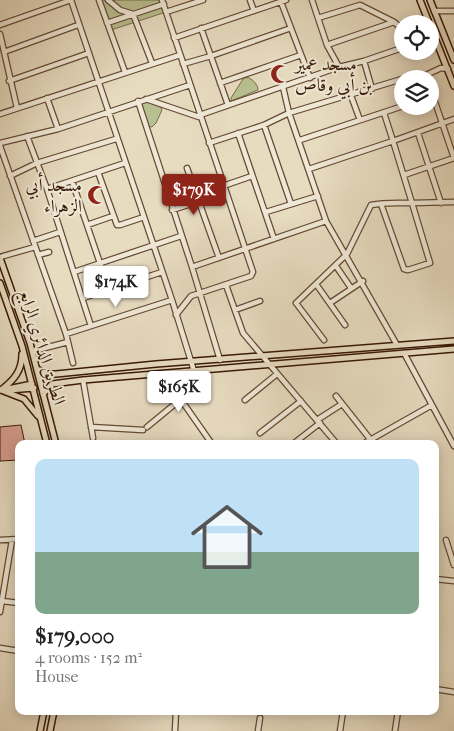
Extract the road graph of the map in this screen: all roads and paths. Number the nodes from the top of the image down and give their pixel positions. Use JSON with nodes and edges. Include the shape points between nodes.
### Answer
{"nodes":[{"id":1,"x":71,"y":0,"type":"edge"},
{"id":2,"x":99,"y":0,"type":"edge"},
{"id":3,"x":108,"y":0,"type":"edge"},
{"id":4,"x":203,"y":0,"type":"edge"},
{"id":5,"x":250,"y":0,"type":"edge"},
{"id":6,"x":312,"y":0,"type":"edge"},
{"id":7,"x":420,"y":0,"type":"edge"},
{"id":8,"x":430,"y":0,"type":"edge"},
{"id":9,"x":283,"y":1,"type":"edge"},
{"id":10,"x":163,"y":2,"type":"edge"},
{"id":11,"x":193,"y":2,"type":"edge"},
{"id":12,"x":254,"y":11,"type":"junction"},
{"id":13,"x":434,"y":11,"type":"junction"},
{"id":14,"x":454,"y":11,"type":"edge"},
{"id":15,"x":166,"y":12,"type":"junction"},
{"id":16,"x":133,"y":14,"type":"junction"},
{"id":17,"x":426,"y":15,"type":"edge"},
{"id":18,"x":318,"y":18,"type":"junction"},
{"id":19,"x":394,"y":22,"type":"joint"},
{"id":20,"x":107,"y":24,"type":"junction"},
{"id":21,"x":0,"y":25,"type":"edge"},
{"id":22,"x":78,"y":25,"type":"junction"},
{"id":23,"x":201,"y":28,"type":"junction"},
{"id":24,"x":291,"y":28,"type":"junction"},
{"id":25,"x":0,"y":34,"type":"edge"},
{"id":26,"x":174,"y":38,"type":"junction"},
{"id":27,"x":327,"y":45,"type":"junction"},
{"id":28,"x":439,"y":46,"type":"edge"},
{"id":29,"x":394,"y":51,"type":"edge"},
{"id":30,"x":4,"y":52,"type":"junction"},
{"id":31,"x":89,"y":53,"type":"junction"},
{"id":32,"x":180,"y":55,"type":"junction"},
{"id":33,"x":301,"y":55,"type":"junction"},
{"id":34,"x":211,"y":56,"type":"junction"},
{"id":35,"x":454,"y":60,"type":"edge"},
{"id":36,"x":6,"y":61,"type":"junction"},
{"id":37,"x":364,"y":61,"type":"junction"},
{"id":38,"x":0,"y":63,"type":"edge"},
{"id":39,"x":152,"y":63,"type":"junction"},
{"id":40,"x":183,"y":64,"type":"junction"},
{"id":41,"x":339,"y":67,"type":"junction"},
{"id":42,"x":448,"y":69,"type":"junction"},
{"id":43,"x":436,"y":70,"type":"edge"},
{"id":44,"x":125,"y":72,"type":"junction"},
{"id":45,"x":310,"y":78,"type":"junction"},
{"id":46,"x":10,"y":81,"type":"junction"},
{"id":47,"x":99,"y":81,"type":"junction"},
{"id":48,"x":394,"y":82,"type":"edge"},
{"id":49,"x":220,"y":83,"type":"junction"},
{"id":50,"x":190,"y":85,"type":"junction"},
{"id":51,"x":454,"y":86,"type":"edge"},
{"id":52,"x":283,"y":87,"type":"junction"},
{"id":53,"x":372,"y":89,"type":"junction"},
{"id":54,"x":350,"y":93,"type":"junction"},
{"id":55,"x":47,"y":98,"type":"junction"},
{"id":56,"x":146,"y":99,"type":"junction"},
{"id":57,"x":138,"y":102,"type":"junction"},
{"id":58,"x":228,"y":105,"type":"junction"},
{"id":59,"x":17,"y":108,"type":"junction"},
{"id":60,"x":394,"y":109,"type":"edge"},
{"id":61,"x":108,"y":112,"type":"junction"},
{"id":62,"x":289,"y":113,"type":"junction"},
{"id":63,"x":384,"y":113,"type":"junction"},
{"id":64,"x":0,"y":114,"type":"edge"},
{"id":65,"x":200,"y":115,"type":"junction"},
{"id":66,"x":439,"y":115,"type":"edge"},
{"id":67,"x":454,"y":119,"type":"edge"},
{"id":68,"x":360,"y":120,"type":"junction"},
{"id":69,"x":264,"y":124,"type":"junction"},
{"id":70,"x":442,"y":124,"type":"junction"},
{"id":71,"x":58,"y":129,"type":"junction"},
{"id":72,"x":238,"y":133,"type":"junction"},
{"id":73,"x":418,"y":133,"type":"junction"},
{"id":74,"x":27,"y":136,"type":"junction"},
{"id":75,"x":116,"y":139,"type":"junction"},
{"id":76,"x":300,"y":140,"type":"junction"},
{"id":77,"x":393,"y":141,"type":"junction"},
{"id":78,"x":209,"y":143,"type":"junction"},
{"id":79,"x":0,"y":144,"type":"edge"},
{"id":80,"x":454,"y":158,"type":"edge"},
{"id":81,"x":37,"y":163,"type":"junction"},
{"id":82,"x":125,"y":163,"type":"junction"},
{"id":83,"x":429,"y":167,"type":"junction"},
{"id":84,"x":187,"y":168,"type":"dead end"},
{"id":85,"x":309,"y":168,"type":"junction"},
{"id":86,"x":98,"y":172,"type":"junction"},
{"id":87,"x":404,"y":175,"type":"junction"},
{"id":88,"x":10,"y":176,"type":"junction"},
{"id":89,"x":252,"y":176,"type":"junction"},
{"id":90,"x":72,"y":181,"type":"junction"},
{"id":91,"x":224,"y":186,"type":"junction"},
{"id":92,"x":47,"y":189,"type":"junction"},
{"id":93,"x":226,"y":194,"type":"junction"},
{"id":94,"x":318,"y":196,"type":"junction"},
{"id":95,"x":199,"y":202,"type":"junction"},
{"id":96,"x":454,"y":202,"type":"edge"},
{"id":97,"x":412,"y":203,"type":"junction"},
{"id":98,"x":441,"y":203,"type":"junction"},
{"id":99,"x":292,"y":204,"type":"junction"},
{"id":100,"x":381,"y":204,"type":"junction"},
{"id":101,"x":172,"y":210,"type":"junction"},
{"id":102,"x":266,"y":212,"type":"junction"},
{"id":103,"x":113,"y":216,"type":"junction"},
{"id":104,"x":144,"y":217,"type":"junction"},
{"id":105,"x":326,"y":220,"type":"junction"},
{"id":106,"x":87,"y":225,"type":"junction"},
{"id":107,"x":60,"y":232,"type":"junction"},
{"id":108,"x":181,"y":236,"type":"junction"},
{"id":109,"x":274,"y":239,"type":"junction"},
{"id":110,"x":34,"y":244,"type":"junction"},
{"id":111,"x":153,"y":245,"type":"junction"},
{"id":112,"x":245,"y":248,"type":"junction"},
{"id":113,"x":49,"y":252,"type":"dead end"},
{"id":114,"x":347,"y":254,"type":"junction"},
{"id":115,"x":38,"y":256,"type":"junction"},
{"id":116,"x":0,"y":257,"type":"edge"},
{"id":117,"x":218,"y":258,"type":"junction"},
{"id":118,"x":100,"y":262,"type":"junction"},
{"id":119,"x":336,"y":266,"type":"junction"},
{"id":120,"x":192,"y":267,"type":"junction"},
{"id":121,"x":74,"y":272,"type":"junction"},
{"id":122,"x":104,"y":272,"type":"dead end"},
{"id":123,"x":162,"y":272,"type":"junction"},
{"id":124,"x":363,"y":282,"type":"junction"},
{"id":125,"x":0,"y":283,"type":"edge"},
{"id":126,"x":316,"y":284,"type":"junction"},
{"id":127,"x":226,"y":285,"type":"junction"},
{"id":128,"x":351,"y":288,"type":"junction"},
{"id":129,"x":1,"y":290,"type":"edge"},
{"id":130,"x":200,"y":293,"type":"junction"},
{"id":131,"x":83,"y":298,"type":"junction"},
{"id":132,"x":172,"y":300,"type":"junction"},
{"id":133,"x":260,"y":301,"type":"dead end"},
{"id":134,"x":330,"y":303,"type":"junction"},
{"id":135,"x":235,"y":310,"type":"junction"},
{"id":136,"x":176,"y":315,"type":"junction"},
{"id":137,"x":346,"y":325,"type":"dead end"},
{"id":138,"x":91,"y":326,"type":"junction"},
{"id":139,"x":66,"y":334,"type":"junction"},
{"id":140,"x":324,"y":340,"type":"dead end"},
{"id":141,"x":454,"y":341,"type":"edge"},
{"id":142,"x":68,"y":342,"type":"junction"},
{"id":143,"x":397,"y":345,"type":"junction"},
{"id":144,"x":22,"y":346,"type":"junction"},
{"id":145,"x":454,"y":349,"type":"edge"},
{"id":146,"x":33,"y":352,"type":"junction"},
{"id":147,"x":404,"y":353,"type":"junction"},
{"id":148,"x":261,"y":356,"type":"junction"},
{"id":149,"x":220,"y":360,"type":"junction"},
{"id":150,"x":192,"y":362,"type":"junction"},
{"id":151,"x":73,"y":363,"type":"dead end"},
{"id":152,"x":268,"y":364,"type":"junction"},
{"id":153,"x":37,"y":369,"type":"junction"},
{"id":154,"x":194,"y":371,"type":"junction"},
{"id":155,"x":166,"y":373,"type":"junction"},
{"id":156,"x":277,"y":374,"type":"junction"},
{"id":157,"x":83,"y":380,"type":"junction"},
{"id":158,"x":33,"y":386,"type":"junction"},
{"id":159,"x":1,"y":390,"type":"edge"},
{"id":160,"x":43,"y":394,"type":"junction"},
{"id":161,"x":336,"y":396,"type":"dead end"},
{"id":162,"x":181,"y":399,"type":"junction"},
{"id":163,"x":245,"y":400,"type":"dead end"},
{"id":164,"x":301,"y":401,"type":"junction"},
{"id":165,"x":342,"y":404,"type":"junction"},
{"id":166,"x":432,"y":405,"type":"junction"},
{"id":167,"x":40,"y":420,"type":"junction"},
{"id":168,"x":318,"y":422,"type":"junction"},
{"id":169,"x":91,"y":427,"type":"junction"},
{"id":170,"x":260,"y":434,"type":"dead end"},
{"id":171,"x":93,"y":438,"type":"dead end"},
{"id":172,"x":46,"y":440,"type":"edge"},
{"id":173,"x":55,"y":440,"type":"edge"},
{"id":174,"x":209,"y":440,"type":"edge"},
{"id":175,"x":298,"y":440,"type":"edge"},
{"id":176,"x":334,"y":440,"type":"edge"},
{"id":177,"x":370,"y":440,"type":"joint"},
{"id":178,"x":454,"y":446,"type":"edge"},
{"id":179,"x":0,"y":540,"type":"edge"},
{"id":180,"x":12,"y":540,"type":"junction"},
{"id":181,"x":15,"y":540,"type":"edge"},
{"id":182,"x":446,"y":540,"type":"dead end"},
{"id":183,"x":454,"y":565,"type":"edge"},
{"id":184,"x":439,"y":579,"type":"edge"},
{"id":185,"x":454,"y":581,"type":"edge"},
{"id":186,"x":2,"y":584,"type":"edge"},
{"id":187,"x":2,"y":601,"type":"junction"},
{"id":188,"x":15,"y":603,"type":"edge"},
{"id":189,"x":0,"y":612,"type":"edge"},
{"id":190,"x":0,"y":648,"type":"edge"},
{"id":191,"x":15,"y":650,"type":"edge"},
{"id":192,"x":439,"y":690,"type":"edge"},
{"id":193,"x":454,"y":692,"type":"edge"},
{"id":194,"x":43,"y":715,"type":"edge"},
{"id":195,"x":53,"y":715,"type":"edge"},
{"id":196,"x":176,"y":715,"type":"edge"},
{"id":197,"x":342,"y":715,"type":"edge"},
{"id":198,"x":397,"y":715,"type":"edge"},
{"id":199,"x":260,"y":718,"type":"dead end"},
{"id":200,"x":40,"y":731,"type":"edge"},
{"id":201,"x":50,"y":731,"type":"edge"},
{"id":202,"x":175,"y":731,"type":"edge"},
{"id":203,"x":258,"y":731,"type":"edge"},
{"id":204,"x":340,"y":731,"type":"edge"},
{"id":205,"x":395,"y":731,"type":"edge"}],
"edges":[{"from":1,"to":21,"type":"street"},
{"from":1,"to":22,"type":"street"},
{"from":2,"to":20,"type":"street"},
{"from":3,"to":16,"type":"street","via":[[120,10]]},
{"from":4,"to":11,"type":"street"},
{"from":5,"to":12,"type":"street"},
{"from":6,"to":18,"type":"street"},
{"from":7,"to":17,"type":"main road"},
{"from":8,"to":13,"type":"main road"},
{"from":9,"to":12,"type":"street"},
{"from":9,"to":24,"type":"street"},
{"from":10,"to":15,"type":"street"},
{"from":10,"to":16,"type":"street"},
{"from":11,"to":15,"type":"street"},
{"from":12,"to":23,"type":"street"},
{"from":13,"to":14,"type":"street"},
{"from":13,"to":35,"type":"main road"},
{"from":15,"to":26,"type":"street"},
{"from":16,"to":20,"type":"street"},
{"from":16,"to":39,"type":"street"},
{"from":18,"to":19,"type":"street","via":[[360,5]]},
{"from":18,"to":27,"type":"street"},
{"from":19,"to":27,"type":"street"},
{"from":20,"to":44,"type":"street"},
{"from":22,"to":30,"type":"street"},
{"from":22,"to":31,"type":"street"},
{"from":23,"to":26,"type":"street"},
{"from":23,"to":34,"type":"street"},
{"from":24,"to":33,"type":"street"},
{"from":24,"to":34,"type":"street"},
{"from":25,"to":30,"type":"street"},
{"from":26,"to":32,"type":"street"},
{"from":27,"to":41,"type":"street"},
{"from":28,"to":42,"type":"main road"},
{"from":29,"to":37,"type":"street"},
{"from":30,"to":36,"type":"street"},
{"from":31,"to":46,"type":"street"},
{"from":31,"to":47,"type":"street"},
{"from":32,"to":39,"type":"street"},
{"from":32,"to":40,"type":"street"},
{"from":33,"to":45,"type":"street"},
{"from":33,"to":49,"type":"street"},
{"from":34,"to":40,"type":"street"},
{"from":34,"to":49,"type":"street"},
{"from":36,"to":38,"type":"street"},
{"from":36,"to":46,"type":"street"},
{"from":37,"to":41,"type":"street"},
{"from":37,"to":53,"type":"street"},
{"from":39,"to":44,"type":"street"},
{"from":40,"to":50,"type":"street"},
{"from":41,"to":45,"type":"street"},
{"from":42,"to":43,"type":"street"},
{"from":42,"to":51,"type":"main road"},
{"from":44,"to":47,"type":"street"},
{"from":45,"to":52,"type":"street"},
{"from":46,"to":59,"type":"street"},
{"from":47,"to":55,"type":"street"},
{"from":47,"to":61,"type":"street"},
{"from":48,"to":53,"type":"street"},
{"from":49,"to":58,"type":"street"},
{"from":50,"to":56,"type":"street"},
{"from":50,"to":65,"type":"street"},
{"from":52,"to":58,"type":"street"},
{"from":52,"to":62,"type":"street"},
{"from":53,"to":54,"type":"street"},
{"from":54,"to":62,"type":"street"},
{"from":54,"to":68,"type":"street"},
{"from":55,"to":59,"type":"street"},
{"from":55,"to":71,"type":"street"},
{"from":56,"to":57,"type":"street"},
{"from":56,"to":65,"type":"street","via":[[196,117]]},
{"from":57,"to":61,"type":"street"},
{"from":57,"to":101,"type":"street"},
{"from":58,"to":65,"type":"street"},
{"from":59,"to":64,"type":"street"},
{"from":60,"to":63,"type":"street"},
{"from":61,"to":71,"type":"street"},
{"from":61,"to":75,"type":"street"},
{"from":62,"to":69,"type":"street"},
{"from":62,"to":76,"type":"street"},
{"from":63,"to":68,"type":"street"},
{"from":63,"to":77,"type":"street"},
{"from":65,"to":78,"type":"street"},
{"from":66,"to":70,"type":"street"},
{"from":67,"to":70,"type":"street"},
{"from":68,"to":76,"type":"street"},
{"from":69,"to":72,"type":"street"},
{"from":69,"to":99,"type":"street"},
{"from":70,"to":73,"type":"street"},
{"from":70,"to":80,"type":"street"},
{"from":71,"to":74,"type":"street"},
{"from":72,"to":78,"type":"street"},
{"from":72,"to":89,"type":"street"},
{"from":73,"to":77,"type":"street"},
{"from":73,"to":83,"type":"street"},
{"from":74,"to":79,"type":"street"},
{"from":74,"to":81,"type":"street"},
{"from":75,"to":81,"type":"street"},
{"from":75,"to":82,"type":"street"},
{"from":76,"to":85,"type":"street"},
{"from":77,"to":85,"type":"street"},
{"from":77,"to":87,"type":"street"},
{"from":78,"to":91,"type":"street"},
{"from":79,"to":88,"type":"street"},
{"from":80,"to":83,"type":"street"},
{"from":81,"to":88,"type":"street"},
{"from":81,"to":92,"type":"street"},
{"from":82,"to":86,"type":"street"},
{"from":82,"to":104,"type":"street"},
{"from":83,"to":87,"type":"street"},
{"from":83,"to":98,"type":"street"},
{"from":84,"to":95,"type":"street"},
{"from":85,"to":94,"type":"street"},
{"from":86,"to":90,"type":"street"},
{"from":86,"to":103,"type":"street"},
{"from":87,"to":97,"type":"street"},
{"from":88,"to":110,"type":"street"},
{"from":89,"to":91,"type":"street"},
{"from":89,"to":102,"type":"street"},
{"from":90,"to":92,"type":"street"},
{"from":90,"to":106,"type":"street"},
{"from":91,"to":93,"type":"street"},
{"from":92,"to":107,"type":"street"},
{"from":93,"to":95,"type":"street"},
{"from":93,"to":112,"type":"street"},
{"from":94,"to":99,"type":"street"},
{"from":94,"to":105,"type":"street"},
{"from":95,"to":101,"type":"street"},
{"from":95,"to":117,"type":"street"},
{"from":96,"to":98,"type":"street"},
{"from":97,"to":98,"type":"street"},
{"from":97,"to":100,"type":"street"},
{"from":97,"to":100,"type":"street","via":[[430,261],[408,270],[404,269]]},
{"from":99,"to":102,"type":"street"},
{"from":100,"to":114,"type":"street","via":[[369,207]]},
{"from":101,"to":108,"type":"street"},
{"from":102,"to":109,"type":"street"},
{"from":103,"to":104,"type":"street","via":[[118,226]]},
{"from":103,"to":106,"type":"street"},
{"from":104,"to":111,"type":"street"},
{"from":105,"to":109,"type":"street"},
{"from":105,"to":114,"type":"street"},
{"from":106,"to":118,"type":"street"},
{"from":107,"to":110,"type":"street"},
{"from":107,"to":121,"type":"street"},
{"from":108,"to":111,"type":"street"},
{"from":108,"to":120,"type":"street"},
{"from":109,"to":112,"type":"street"},
{"from":110,"to":115,"type":"street"},
{"from":110,"to":116,"type":"street"},
{"from":111,"to":118,"type":"street"},
{"from":111,"to":123,"type":"street"},
{"from":112,"to":117,"type":"street"},
{"from":112,"to":127,"type":"street","via":[[252,274]]},
{"from":113,"to":115,"type":"street"},
{"from":114,"to":119,"type":"street"},
{"from":114,"to":124,"type":"street"},
{"from":115,"to":139,"type":"street"},
{"from":116,"to":146,"type":"main road","name":"الطريق الدائري الرابع"},
{"from":117,"to":120,"type":"street"},
{"from":118,"to":121,"type":"street"},
{"from":118,"to":122,"type":"street"},
{"from":119,"to":126,"type":"street"},
{"from":119,"to":128,"type":"street"},
{"from":120,"to":130,"type":"street"},
{"from":121,"to":131,"type":"street"},
{"from":123,"to":131,"type":"street"},
{"from":123,"to":132,"type":"street"},
{"from":124,"to":128,"type":"street"},
{"from":124,"to":143,"type":"street"},
{"from":125,"to":129,"type":"main road","name":"الطريق الدائري الرابع"},
{"from":126,"to":134,"type":"street"},
{"from":126,"to":140,"type":"street","via":[[296,304]]},
{"from":127,"to":130,"type":"street"},
{"from":127,"to":135,"type":"street"},
{"from":128,"to":134,"type":"street"},
{"from":129,"to":144,"type":"main road","name":"الطريق الدائري الرابع"},
{"from":130,"to":136,"type":"street","via":[[189,297]]},
{"from":130,"to":149,"type":"street"},
{"from":131,"to":138,"type":"street"},
{"from":132,"to":136,"type":"street"},
{"from":132,"to":138,"type":"street"},
{"from":133,"to":135,"type":"street"},
{"from":134,"to":137,"type":"street"},
{"from":135,"to":148,"type":"street","via":[[243,333]]},
{"from":136,"to":150,"type":"street"},
{"from":138,"to":139,"type":"street"},
{"from":139,"to":142,"type":"street"},
{"from":141,"to":143,"type":"main road"},
{"from":142,"to":146,"type":"street"},
{"from":142,"to":151,"type":"street"},
{"from":143,"to":148,"type":"main road"},
{"from":144,"to":158,"type":"main road","name":"الطريق الدائري الرابع"},
{"from":144,"to":159,"type":"main road","via":[[20,370]]},
{"from":145,"to":147,"type":"main road"},
{"from":146,"to":153,"type":"main road","name":"الطريق الدائري الرابع"},
{"from":147,"to":152,"type":"main road"},
{"from":147,"to":166,"type":"street"},
{"from":148,"to":149,"type":"main road"},
{"from":148,"to":152,"type":"street"},
{"from":149,"to":150,"type":"main road"},
{"from":150,"to":153,"type":"main road","via":[[56,374]]},
{"from":150,"to":154,"type":"street"},
{"from":152,"to":154,"type":"main road"},
{"from":152,"to":156,"type":"street"},
{"from":153,"to":160,"type":"main road","name":"الطريق الدائري الرابع"},
{"from":154,"to":155,"type":"main road"},
{"from":155,"to":157,"type":"main road"},
{"from":155,"to":162,"type":"street"},
{"from":156,"to":163,"type":"street"},
{"from":156,"to":164,"type":"street"},
{"from":157,"to":160,"type":"main road","via":[[52,384]]},
{"from":157,"to":169,"type":"street"},
{"from":158,"to":159,"type":"main road"},
{"from":158,"to":167,"type":"main road","name":"الطريق الدائري الرابع"},
{"from":159,"to":167,"type":"main road","via":[[24,399]]},
{"from":160,"to":173,"type":"main road","name":"الطريق الدائري الرابع"},
{"from":161,"to":165,"type":"street"},
{"from":162,"to":169,"type":"street","via":[[146,429]]},
{"from":162,"to":174,"type":"street"},
{"from":164,"to":168,"type":"street"},
{"from":164,"to":170,"type":"street"},
{"from":165,"to":168,"type":"street"},
{"from":165,"to":177,"type":"street"},
{"from":166,"to":177,"type":"street"},
{"from":166,"to":178,"type":"street"},
{"from":167,"to":172,"type":"main road","name":"الطريق الدائري الرابع"},
{"from":168,"to":175,"type":"street"},
{"from":168,"to":176,"type":"street"},
{"from":169,"to":171,"type":"street"},
{"from":179,"to":180,"type":"street"},
{"from":180,"to":181,"type":"street"},
{"from":180,"to":186,"type":"street"},
{"from":182,"to":183,"type":"street"},
{"from":184,"to":185,"type":"street"},
{"from":186,"to":187,"type":"street"},
{"from":187,"to":188,"type":"street"},
{"from":187,"to":189,"type":"street"},
{"from":190,"to":191,"type":"street"},
{"from":192,"to":193,"type":"street"},
{"from":194,"to":200,"type":"main road"},
{"from":195,"to":201,"type":"main road"},
{"from":196,"to":202,"type":"street"},
{"from":197,"to":204,"type":"street"},
{"from":198,"to":205,"type":"street"},
{"from":199,"to":203,"type":"street"}]}
